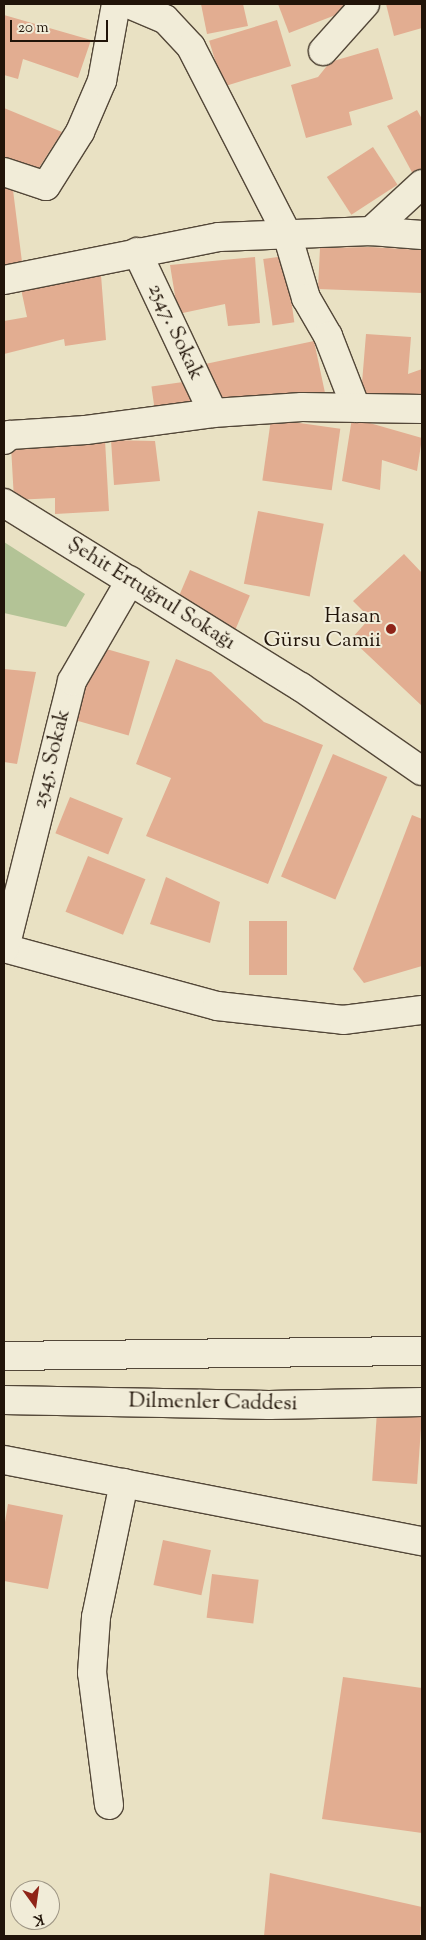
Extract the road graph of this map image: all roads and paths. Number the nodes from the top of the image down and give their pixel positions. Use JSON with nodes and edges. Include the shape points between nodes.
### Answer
{"nodes":[{"id":1,"x":116,"y":4,"type":"edge"},
{"id":2,"x":129,"y":4,"type":"edge"},
{"id":3,"x":365,"y":4,"type":"edge"},
{"id":4,"x":323,"y":50,"type":"dead end"},
{"id":5,"x":4,"y":172,"type":"edge"},
{"id":6,"x":422,"y":184,"type":"edge"},
{"id":7,"x":372,"y":231,"type":"junction"},
{"id":8,"x":287,"y":234,"type":"junction"},
{"id":9,"x":422,"y":235,"type":"edge"},
{"id":10,"x":137,"y":252,"type":"junction"},
{"id":11,"x":4,"y":280,"type":"edge"},
{"id":12,"x":356,"y":408,"type":"junction"},
{"id":13,"x":422,"y":409,"type":"edge"},
{"id":14,"x":213,"y":413,"type":"junction"},
{"id":15,"x":4,"y":440,"type":"edge"},
{"id":16,"x":4,"y":503,"type":"edge"},
{"id":17,"x":130,"y":581,"type":"junction"},
{"id":18,"x":422,"y":770,"type":"edge"},
{"id":19,"x":4,"y":948,"type":"edge"},
{"id":20,"x":422,"y":1010,"type":"edge"},
{"id":21,"x":422,"y":1350,"type":"edge"},
{"id":22,"x":4,"y":1356,"type":"edge"},
{"id":23,"x":4,"y":1400,"type":"edge"},
{"id":24,"x":422,"y":1402,"type":"edge"},
{"id":25,"x":4,"y":1460,"type":"edge"},
{"id":26,"x":124,"y":1483,"type":"junction"},
{"id":27,"x":422,"y":1541,"type":"edge"},
{"id":28,"x":109,"y":1805,"type":"dead end"}],
"edges":[{"from":1,"to":5,"type":"street","via":[[102,81],[80,132],[46,186]]},
{"from":2,"to":8,"type":"street","via":[[165,19],[191,47]]},
{"from":3,"to":4,"type":"street"},
{"from":6,"to":7,"type":"street"},
{"from":7,"to":8,"type":"street"},
{"from":7,"to":9,"type":"street"},
{"from":8,"to":10,"type":"street","via":[[219,237]]},
{"from":8,"to":12,"type":"street","via":[[306,298],[328,336]]},
{"from":10,"to":11,"type":"street"},
{"from":10,"to":14,"type":"street","name":"2547. Sokak"},
{"from":12,"to":13,"type":"street"},
{"from":12,"to":14,"type":"street","via":[[302,407]]},
{"from":14,"to":15,"type":"street","via":[[86,430],[10,435]]},
{"from":16,"to":17,"type":"street","name":"Şehit Ertuğrul Sokağı"},
{"from":17,"to":18,"type":"street","name":"Şehit Ertuğrul Sokağı","via":[[301,687]]},
{"from":17,"to":19,"type":"street","name":"2545. Sokak","via":[[72,681]]},
{"from":19,"to":20,"type":"street","via":[[217,1006],[343,1020]]},
{"from":21,"to":22,"type":"street"},
{"from":23,"to":24,"type":"street","name":"Dilmenler Caddesi","via":[[269,1405]]},
{"from":25,"to":26,"type":"street"},
{"from":26,"to":27,"type":"street"},
{"from":26,"to":28,"type":"street","via":[[96,1617],[92,1673]]}]}
